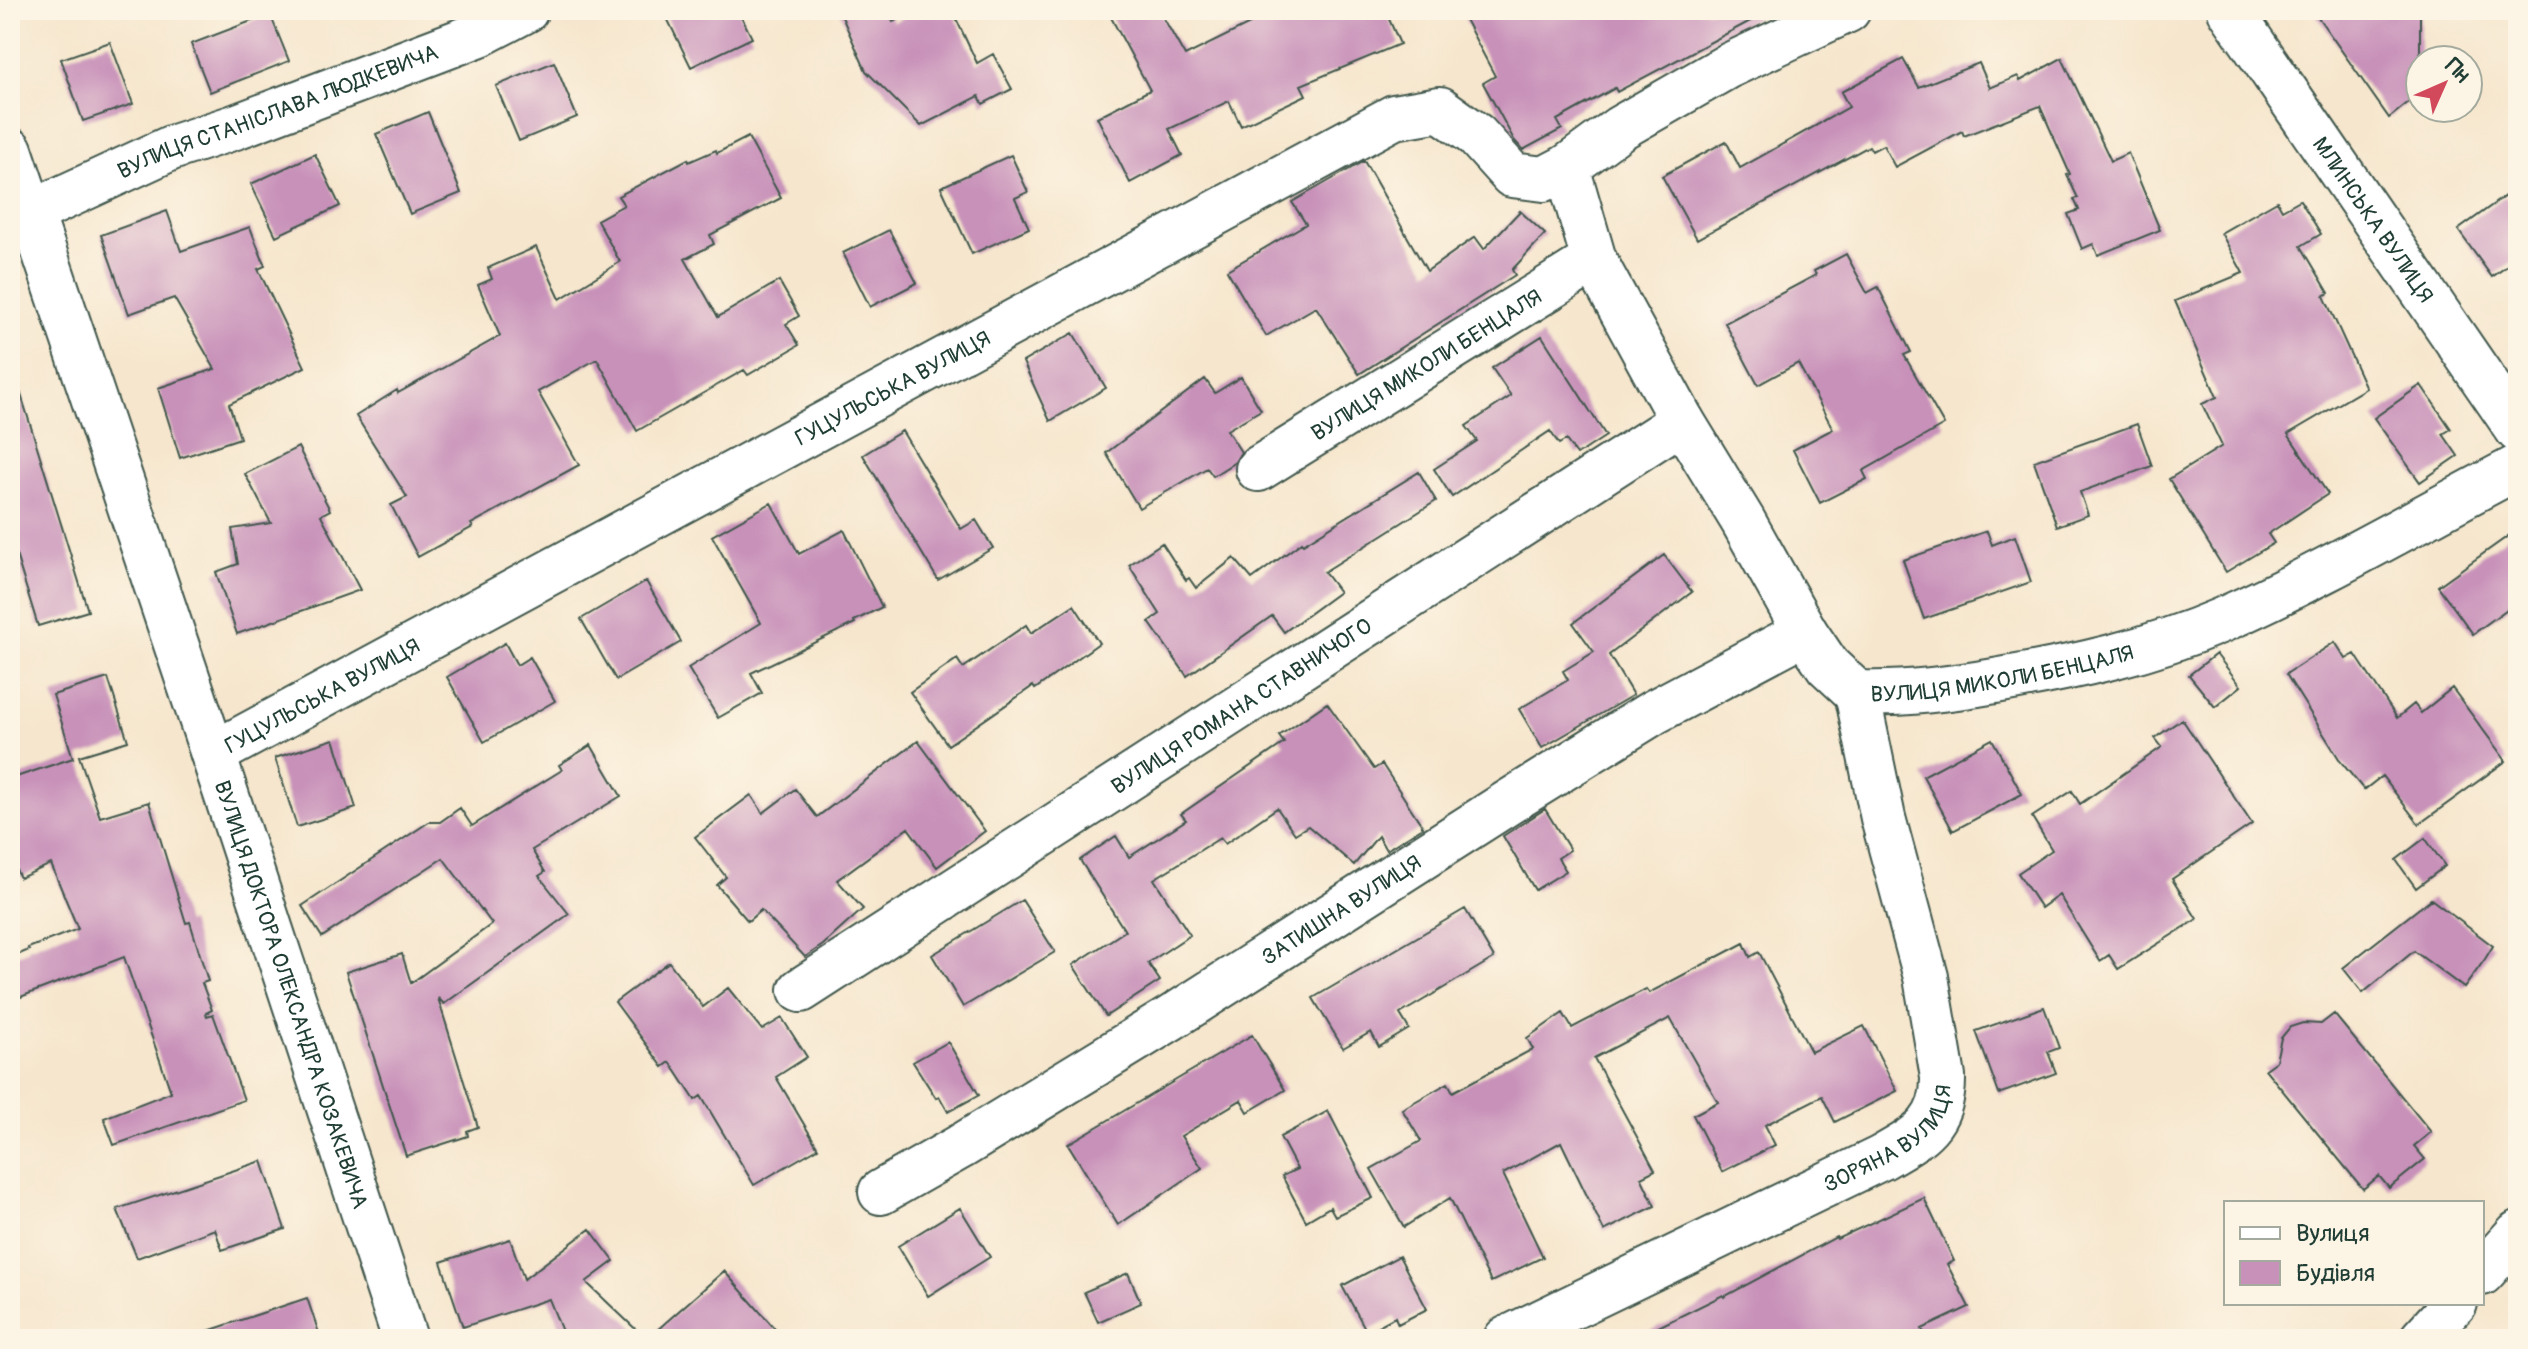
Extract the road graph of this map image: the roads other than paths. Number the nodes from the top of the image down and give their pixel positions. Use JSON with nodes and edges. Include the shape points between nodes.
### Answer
{"nodes":[{"id":1,"x":526,"y":10,"type":"edge"},
{"id":2,"x":1848,"y":10,"type":"edge"},
{"id":3,"x":2230,"y":10,"type":"edge"},
{"id":4,"x":10,"y":150,"type":"edge"},
{"id":5,"x":1567,"y":167,"type":"junction"},
{"id":6,"x":26,"y":239,"type":"edge"},
{"id":7,"x":1594,"y":260,"type":"junction"},
{"id":8,"x":1682,"y":421,"type":"junction"},
{"id":9,"x":2518,"y":430,"type":"edge"},
{"id":10,"x":2518,"y":467,"type":"edge"},
{"id":11,"x":1258,"y":469,"type":"dead end"},
{"id":12,"x":1805,"y":632,"type":"junction"},
{"id":13,"x":1857,"y":693,"type":"junction"},
{"id":14,"x":213,"y":754,"type":"junction"},
{"id":15,"x":801,"y":990,"type":"dead end"},
{"id":16,"x":881,"y":1192,"type":"dead end"},
{"id":17,"x":2518,"y":1233,"type":"edge"},
{"id":18,"x":2484,"y":1271,"type":"edge"},
{"id":19,"x":405,"y":1339,"type":"edge"},
{"id":20,"x":1506,"y":1339,"type":"edge"}],
"edges":[{"from":1,"to":6,"type":"street","name":"ВУЛИЦЯ СТАНІСЛАВА ЛЮДКЕВИЧА","via":[[480,34],[171,148]]},
{"from":2,"to":5,"type":"street","via":[[1728,66],[1620,128]]},
{"from":3,"to":9,"type":"street","name":"МЛИНСЬКА ВУЛИЦЯ"},
{"from":4,"to":6,"type":"street","name":"ВУЛИЦЯ ДОКТОРА ОЛЕКСАНДРА КОЗАКЕВИЧА"},
{"from":5,"to":7,"type":"street","name":"ВУЛИЦЯ МИКОЛИ БЕНЦАЛЯ"},
{"from":5,"to":14,"type":"street","name":"ГУЦУЛЬСЬКА ВУЛИЦЯ","via":[[1544,179],[1512,175],[1476,135],[1440,109],[1394,117]]},
{"from":6,"to":14,"type":"street","name":"ВУЛИЦЯ ДОКТОРА ОЛЕКСАНДРА КОЗАКЕВИЧА"},
{"from":7,"to":8,"type":"street","name":"ВУЛИЦЯ МИКОЛИ БЕНЦАЛЯ"},
{"from":7,"to":11,"type":"street","name":"ВУЛИЦЯ МИКОЛИ БЕНЦАЛЯ"},
{"from":8,"to":12,"type":"street","name":"ВУЛИЦЯ МИКОЛИ БЕНЦАЛЯ"},
{"from":8,"to":15,"type":"street","name":"ВУЛИЦЯ РОМАНА СТАВНИЧОГО"},
{"from":10,"to":13,"type":"street","name":"ВУЛИЦЯ МИКОЛИ БЕНЦАЛЯ","via":[[2234,614],[2137,650],[2040,674],[1895,695]]},
{"from":12,"to":13,"type":"street","name":"ВУЛИЦЯ МИКОЛИ БЕНЦАЛЯ","via":[[1828,666]]},
{"from":12,"to":16,"type":"street","name":"ЗАТИШНА ВУЛИЦЯ","via":[[1654,712],[1158,1026]]},
{"from":13,"to":20,"type":"street","name":"ЗОРЯНА ВУЛИЦЯ","via":[[1883,818],[1926,977],[1943,1077],[1938,1112],[1923,1132],[1881,1158]]},
{"from":14,"to":19,"type":"street","name":"ВУЛИЦЯ ДОКТОРА ОЛЕКСАНДРА КОЗАКЕВИЧА"},
{"from":17,"to":18,"type":"street"}]}
